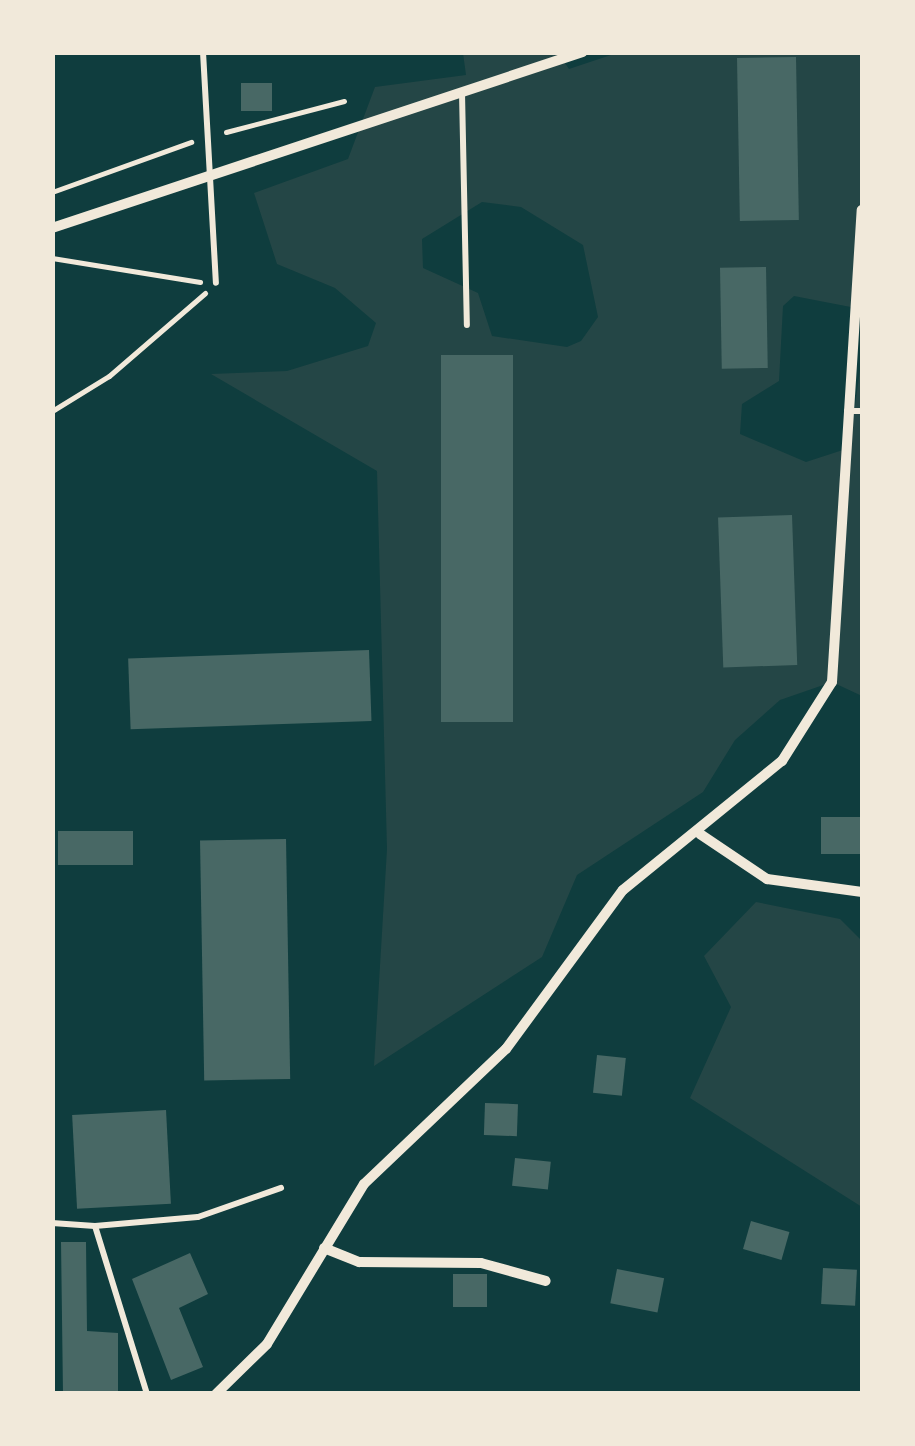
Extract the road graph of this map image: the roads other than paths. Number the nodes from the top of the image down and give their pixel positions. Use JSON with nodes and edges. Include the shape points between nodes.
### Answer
{"nodes":[{"id":1,"x":203,"y":52,"type":"edge"},
{"id":2,"x":584,"y":52,"type":"edge"},
{"id":3,"x":462,"y":91,"type":"junction"},
{"id":4,"x":204,"y":179,"type":"junction"},
{"id":5,"x":862,"y":210,"type":"edge"},
{"id":6,"x":52,"y":228,"type":"edge"},
{"id":7,"x":216,"y":283,"type":"road end"},
{"id":8,"x":467,"y":324,"type":"dead end"},
{"id":9,"x":846,"y":411,"type":"junction"},
{"id":10,"x":862,"y":411,"type":"edge"},
{"id":11,"x":700,"y":834,"type":"junction"},
{"id":12,"x":862,"y":892,"type":"edge"},
{"id":13,"x":281,"y":1188,"type":"dead end"},
{"id":14,"x":52,"y":1224,"type":"edge"},
{"id":15,"x":95,"y":1226,"type":"junction"},
{"id":16,"x":324,"y":1248,"type":"junction"},
{"id":17,"x":546,"y":1282,"type":"dead end"},
{"id":18,"x":147,"y":1394,"type":"edge"},
{"id":19,"x":216,"y":1394,"type":"edge"}],
"edges":[{"from":1,"to":4,"type":"lane"},
{"from":2,"to":3,"type":"street"},
{"from":3,"to":4,"type":"street"},
{"from":3,"to":8,"type":"lane"},
{"from":4,"to":6,"type":"street"},
{"from":4,"to":7,"type":"lane"},
{"from":5,"to":9,"type":"street"},
{"from":9,"to":10,"type":"lane"},
{"from":9,"to":11,"type":"street","via":[[832,682],[782,760]]},
{"from":11,"to":12,"type":"street","via":[[767,879]]},
{"from":11,"to":16,"type":"street","via":[[624,890],[506,1049],[364,1184]]},
{"from":13,"to":15,"type":"lane","via":[[198,1217]]},
{"from":14,"to":15,"type":"lane"},
{"from":15,"to":18,"type":"lane"},
{"from":16,"to":17,"type":"street","via":[[359,1262],[481,1263]]},
{"from":16,"to":19,"type":"street","via":[[267,1344]]}]}
